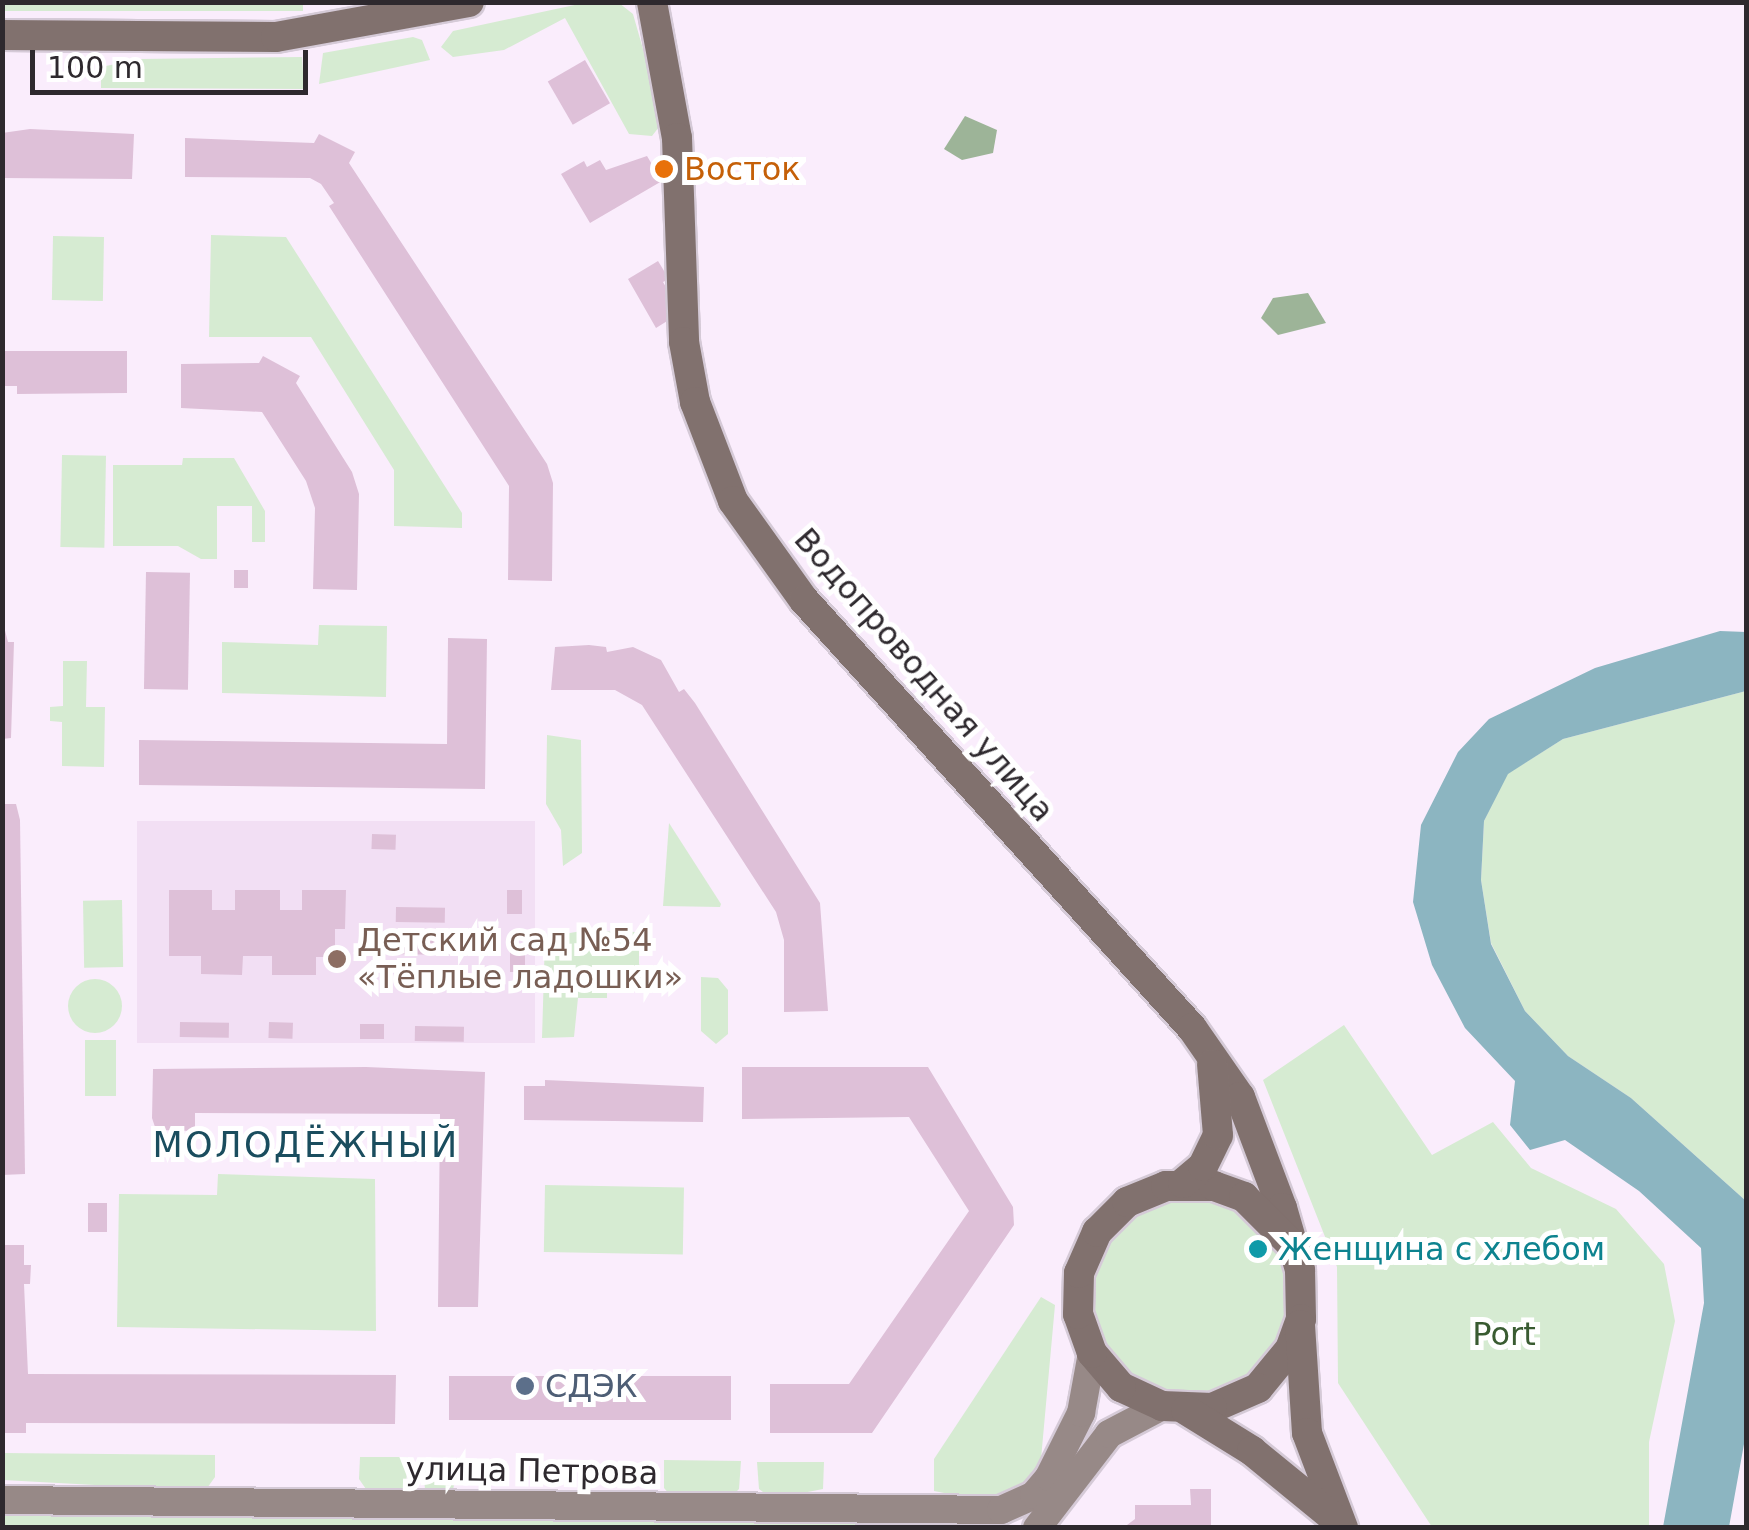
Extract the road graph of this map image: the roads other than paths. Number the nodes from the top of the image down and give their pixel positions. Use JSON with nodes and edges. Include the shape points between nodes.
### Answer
{"nodes":[{"id":1,"x":469,"y":2,"type":"edge"},
{"id":2,"x":652,"y":2,"type":"edge"},
{"id":3,"x":2,"y":35,"type":"edge"},
{"id":4,"x":1207,"y":1047,"type":"junction"},
{"id":5,"x":1183,"y":1183,"type":"junction"},
{"id":6,"x":1289,"y":1242,"type":"junction"},
{"id":7,"x":1300,"y":1326,"type":"junction"},
{"id":8,"x":1092,"y":1353,"type":"junction"},
{"id":9,"x":1174,"y":1408,"type":"junction"},
{"id":10,"x":1057,"y":1483,"type":"junction"},
{"id":11,"x":2,"y":1500,"type":"edge"},
{"id":12,"x":1342,"y":1526,"type":"edge"},
{"id":13,"x":1038,"y":1528,"type":"edge"}],
"edges":[{"from":1,"to":3,"type":"main road","via":[[276,37]]},
{"from":2,"to":4,"type":"main road","name":"Водопроводная улица","via":[[676,138],[684,342],[695,402],[733,500],[816,614]]},
{"from":4,"to":5,"type":"main road","via":[[1219,1091],[1218,1135],[1202,1166]]},
{"from":4,"to":6,"type":"main road","name":"Водопроводная улица","via":[[1240,1097]]},
{"from":5,"to":6,"type":"main road","via":[[1244,1197]]},
{"from":5,"to":8,"type":"main road","via":[[1127,1202],[1092,1241],[1077,1293]]},
{"from":6,"to":7,"type":"main road","via":[[1303,1298]]},
{"from":7,"to":9,"type":"main road","via":[[1258,1388],[1236,1400]]},
{"from":7,"to":12,"type":"main road","via":[[1308,1433]]},
{"from":8,"to":9,"type":"main road","via":[[1121,1386]]},
{"from":8,"to":10,"type":"main road"},
{"from":9,"to":10,"type":"main road","via":[[1109,1434]]},
{"from":9,"to":12,"type":"main road","via":[[1252,1451]]},
{"from":10,"to":11,"type":"main road","name":"улица Петрова","via":[[988,1512]]},
{"from":10,"to":13,"type":"main road"}]}
